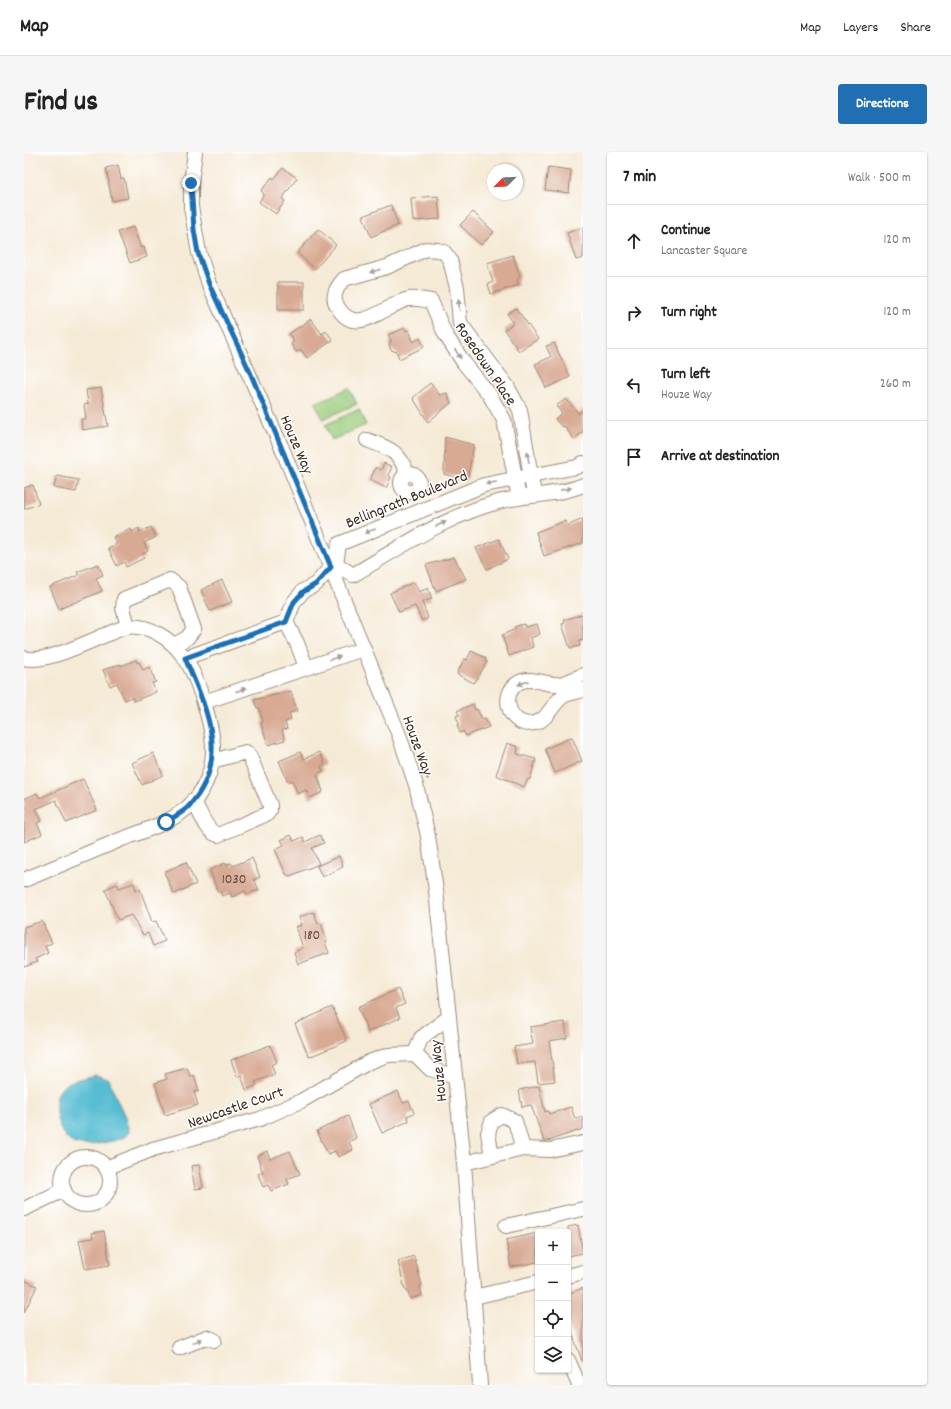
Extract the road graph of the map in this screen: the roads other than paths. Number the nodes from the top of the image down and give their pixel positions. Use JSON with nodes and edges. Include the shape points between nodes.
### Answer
{"nodes":[{"id":1,"x":195,"y":152,"type":"edge"},
{"id":2,"x":504,"y":382,"type":"junction"},
{"id":3,"x":489,"y":394,"type":"junction"},
{"id":4,"x":367,"y":440,"type":"dead end"},
{"id":5,"x":583,"y":463,"type":"edge"},
{"id":6,"x":531,"y":476,"type":"junction"},
{"id":7,"x":514,"y":478,"type":"junction"},
{"id":8,"x":583,"y":485,"type":"edge"},
{"id":9,"x":534,"y":495,"type":"junction"},
{"id":10,"x":519,"y":498,"type":"junction"},
{"id":11,"x":416,"y":512,"type":"junction"},
{"id":12,"x":424,"y":532,"type":"junction"},
{"id":13,"x":333,"y":566,"type":"junction"},
{"id":14,"x":286,"y":622,"type":"junction"},
{"id":15,"x":128,"y":626,"type":"junction"},
{"id":16,"x":174,"y":645,"type":"junction"},
{"id":17,"x":363,"y":649,"type":"junction"},
{"id":18,"x":24,"y":658,"type":"edge"},
{"id":19,"x":185,"y":658,"type":"junction"},
{"id":20,"x":306,"y":667,"type":"junction"},
{"id":21,"x":583,"y":675,"type":"edge"},
{"id":22,"x":583,"y":690,"type":"edge"},
{"id":23,"x":204,"y":702,"type":"junction"},
{"id":24,"x":212,"y":761,"type":"junction"},
{"id":25,"x":193,"y":800,"type":"junction"},
{"id":26,"x":24,"y":880,"type":"edge"},
{"id":27,"x":449,"y":1017,"type":"junction"},
{"id":28,"x":415,"y":1054,"type":"junction"},
{"id":29,"x":455,"y":1077,"type":"junction"},
{"id":30,"x":583,"y":1143,"type":"edge"},
{"id":31,"x":523,"y":1149,"type":"junction"},
{"id":32,"x":492,"y":1156,"type":"junction"},
{"id":33,"x":464,"y":1163,"type":"junction"},
{"id":34,"x":106,"y":1168,"type":"junction"},
{"id":35,"x":64,"y":1190,"type":"junction"},
{"id":36,"x":24,"y":1209,"type":"edge"},
{"id":37,"x":583,"y":1209,"type":"edge"},
{"id":38,"x":506,"y":1226,"type":"dead end"},
{"id":39,"x":583,"y":1272,"type":"edge"},
{"id":40,"x":571,"y":1275,"type":"edge"},
{"id":41,"x":535,"y":1285,"type":"edge"},
{"id":42,"x":474,"y":1297,"type":"junction"},
{"id":43,"x":214,"y":1340,"type":"dead end"},
{"id":44,"x":179,"y":1348,"type":"dead end"},
{"id":45,"x":571,"y":1367,"type":"edge"},
{"id":46,"x":480,"y":1385,"type":"edge"},
{"id":47,"x":579,"y":1385,"type":"edge"}],
"edges":[{"from":1,"to":13,"type":"street","name":"Houze Way","via":[[191,206],[198,253],[209,284],[256,385]]},
{"from":2,"to":3,"type":"street"},
{"from":2,"to":3,"type":"street","name":"Rosedown Place","one_way":true,"via":[[460,323],[452,265],[444,252],[426,249],[387,268],[347,278],[338,287],[335,302],[341,314],[352,320],[364,321],[409,299],[430,301],[445,334]]},
{"from":6,"to":2,"type":"street","name":"Rosedown Place","one_way":true,"via":[[520,410]]},
{"from":3,"to":7,"type":"street","name":"Rosedown Place","via":[[504,420]]},
{"from":4,"to":11,"type":"street","via":[[391,449],[404,463],[406,474],[401,486],[409,492]]},
{"from":5,"to":6,"type":"street","name":"Bellingrath Boulevard","via":[[577,467]]},
{"from":6,"to":7,"type":"street","name":"Bellingrath Boulevard"},
{"from":6,"to":9,"type":"street","name":"Rosedown Place"},
{"from":7,"to":10,"type":"street","name":"Rosedown Place"},
{"from":7,"to":11,"type":"street","name":"Bellingrath Boulevard","one_way":true,"via":[[484,485]]},
{"from":9,"to":8,"type":"street","one_way":true},
{"from":9,"to":10,"type":"street"},
{"from":12,"to":10,"type":"street","one_way":true,"via":[[467,512]]},
{"from":11,"to":12,"type":"street"},
{"from":11,"to":13,"type":"street","name":"Bellingrath Boulevard","one_way":true,"via":[[339,544]]},
{"from":12,"to":13,"type":"street","via":[[353,575]]},
{"from":13,"to":14,"type":"street","via":[[294,602]]},
{"from":13,"to":17,"type":"street","name":"Houze Way"},
{"from":14,"to":19,"type":"street"},
{"from":14,"to":20,"type":"street","via":[[298,643]]},
{"from":15,"to":16,"type":"street","via":[[138,625],[162,635]]},
{"from":15,"to":16,"type":"street","via":[[123,608],[124,599],[170,580],[179,587],[194,629],[187,638]]},
{"from":15,"to":18,"type":"street","via":[[48,658]]},
{"from":16,"to":19,"type":"street"},
{"from":20,"to":17,"type":"street","one_way":true},
{"from":17,"to":27,"type":"street","name":"Houze Way","via":[[399,735],[416,785],[428,836]]},
{"from":19,"to":23,"type":"street"},
{"from":23,"to":20,"type":"street","one_way":true},
{"from":21,"to":22,"type":"street","one_way":true,"via":[[563,690]]},
{"from":23,"to":24,"type":"street","via":[[212,734]]},
{"from":24,"to":25,"type":"street","via":[[202,789]]},
{"from":24,"to":25,"type":"street","via":[[246,752],[270,810],[267,814],[218,835],[207,828]]},
{"from":25,"to":26,"type":"street","via":[[188,807],[166,822]]},
{"from":27,"to":28,"type":"street","via":[[421,1038]]},
{"from":27,"to":29,"type":"street","name":"Houze Way"},
{"from":28,"to":29,"type":"street","via":[[430,1069]]},
{"from":28,"to":34,"type":"street","name":"Newcastle Court","via":[[388,1056],[370,1062],[301,1101],[260,1119],[153,1149]]},
{"from":29,"to":33,"type":"street","name":"Houze Way"},
{"from":30,"to":31,"type":"street","via":[[550,1150]]},
{"from":31,"to":32,"type":"street"},
{"from":31,"to":32,"type":"street","via":[[515,1121],[502,1115],[492,1121],[488,1133]]},
{"from":32,"to":33,"type":"street"},
{"from":33,"to":42,"type":"street","name":"Houze Way"},
{"from":34,"to":35,"type":"street","via":[[100,1162],[86,1157],[71,1162],[63,1174]]},
{"from":34,"to":35,"type":"street","via":[[109,1175],[108,1191],[97,1202],[78,1203]]},
{"from":35,"to":36,"type":"street"},
{"from":37,"to":38,"type":"street"},
{"from":39,"to":40,"type":"street"},
{"from":41,"to":42,"type":"street"},
{"from":42,"to":46,"type":"street","name":"Houze Way"},
{"from":44,"to":43,"type":"street","one_way":true,"via":[[207,1337]]},
{"from":45,"to":47,"type":"street"}]}
